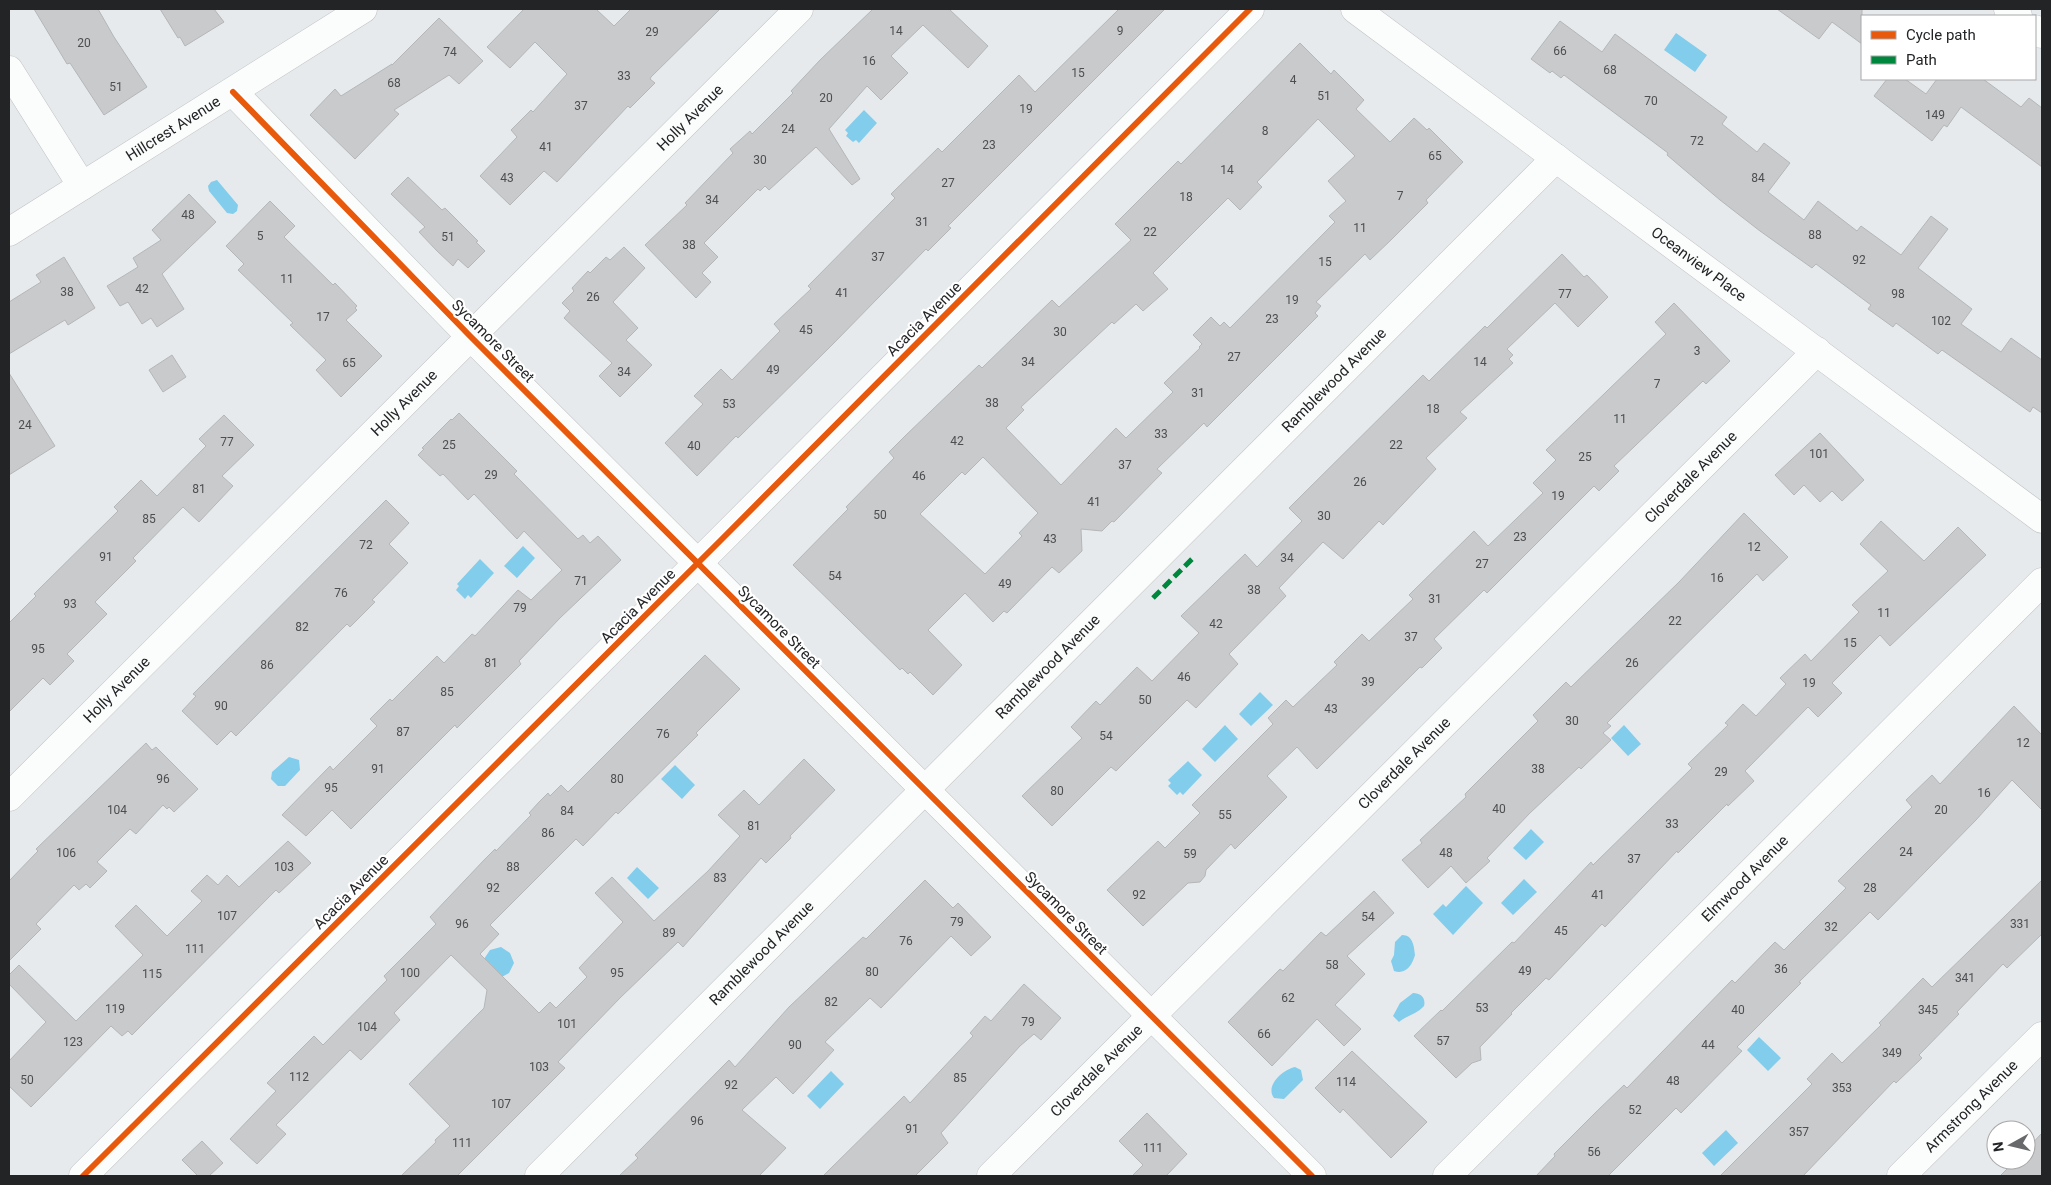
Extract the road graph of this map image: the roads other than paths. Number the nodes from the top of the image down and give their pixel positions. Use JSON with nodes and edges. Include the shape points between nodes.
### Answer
{"nodes":[{"id":1,"x":363,"y":9,"type":"edge"},
{"id":2,"x":799,"y":9,"type":"edge"},
{"id":3,"x":1250,"y":9,"type":"edge"},
{"id":4,"x":1354,"y":9,"type":"edge"},
{"id":5,"x":9,"y":70,"type":"edge"},
{"id":6,"x":233,"y":92,"type":"junction"},
{"id":7,"x":1556,"y":158,"type":"junction"},
{"id":8,"x":82,"y":186,"type":"junction"},
{"id":9,"x":9,"y":232,"type":"edge"},
{"id":10,"x":470,"y":336,"type":"junction"},
{"id":11,"x":1817,"y":351,"type":"junction"},
{"id":12,"x":2042,"y":519,"type":"edge"},
{"id":13,"x":698,"y":564,"type":"junction"},
{"id":14,"x":2042,"y":582,"type":"edge"},
{"id":15,"x":925,"y":789,"type":"junction"},
{"id":16,"x":9,"y":797,"type":"edge"},
{"id":17,"x":1152,"y":1016,"type":"junction"},
{"id":18,"x":2042,"y":1036,"type":"edge"},
{"id":19,"x":83,"y":1176,"type":"edge"},
{"id":20,"x":539,"y":1176,"type":"edge"},
{"id":21,"x":991,"y":1176,"type":"edge"},
{"id":22,"x":1312,"y":1176,"type":"edge"},
{"id":23,"x":1447,"y":1176,"type":"edge"},
{"id":24,"x":1901,"y":1176,"type":"edge"}],
"edges":[{"from":1,"to":6,"type":"street","name":"Hillcrest Avenue"},
{"from":2,"to":10,"type":"street","name":"Holly Avenue"},
{"from":3,"to":13,"type":"street","name":"Acacia Avenue"},
{"from":4,"to":7,"type":"street","name":"Oceanview Place"},
{"from":5,"to":8,"type":"street"},
{"from":6,"to":8,"type":"street","name":"Hillcrest Avenue"},
{"from":6,"to":10,"type":"street","name":"Sycamore Street"},
{"from":7,"to":11,"type":"street","name":"Oceanview Place"},
{"from":7,"to":15,"type":"street","name":"Ramblewood Avenue"},
{"from":8,"to":9,"type":"street","name":"Hillcrest Avenue"},
{"from":10,"to":13,"type":"street","name":"Sycamore Street"},
{"from":10,"to":16,"type":"street","name":"Holly Avenue"},
{"from":11,"to":12,"type":"street","name":"Oceanview Place"},
{"from":11,"to":17,"type":"street","name":"Cloverdale Avenue"},
{"from":13,"to":15,"type":"street","name":"Sycamore Street"},
{"from":13,"to":19,"type":"street","name":"Acacia Avenue"},
{"from":14,"to":23,"type":"street","name":"Elmwood Avenue"},
{"from":15,"to":17,"type":"street","name":"Sycamore Street"},
{"from":15,"to":20,"type":"street","name":"Ramblewood Avenue"},
{"from":17,"to":21,"type":"street","name":"Cloverdale Avenue"},
{"from":17,"to":22,"type":"street","name":"Sycamore Street"},
{"from":18,"to":24,"type":"street","name":"Armstrong Avenue"}]}
